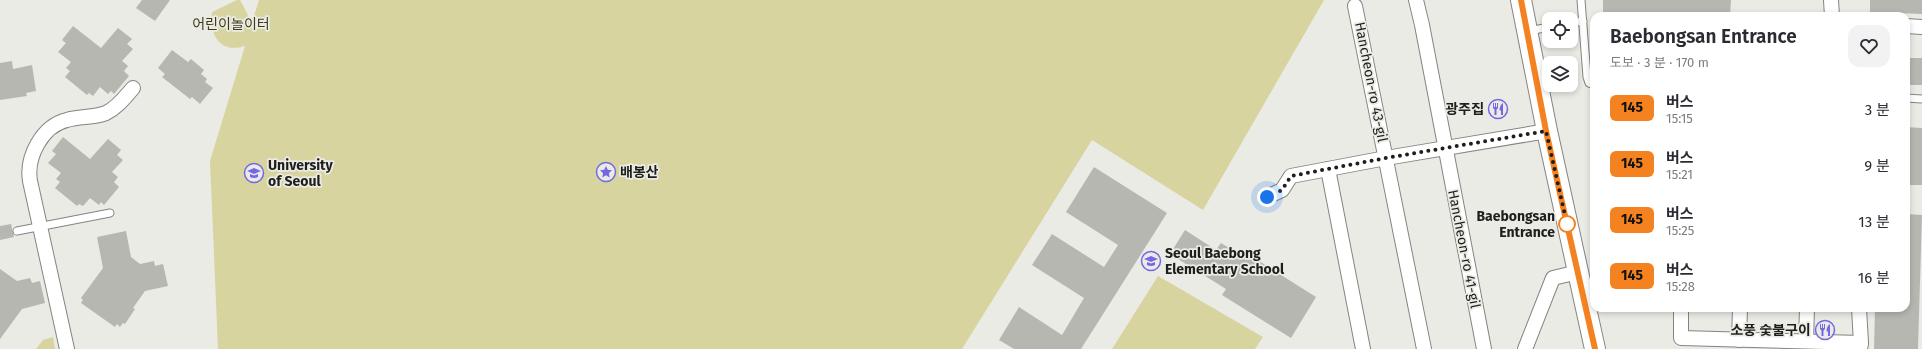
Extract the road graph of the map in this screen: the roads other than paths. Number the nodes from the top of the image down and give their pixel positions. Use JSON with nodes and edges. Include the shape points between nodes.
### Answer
{"nodes":[{"id":1,"x":1416,"y":0,"type":"edge"},
{"id":2,"x":1521,"y":0,"type":"edge"},
{"id":3,"x":1581,"y":0,"type":"edge"},
{"id":4,"x":1831,"y":0,"type":"edge"},
{"id":5,"x":1355,"y":6,"type":"dead end"},
{"id":6,"x":1832,"y":12,"type":"edge"},
{"id":7,"x":1583,"y":21,"type":"junction"},
{"id":8,"x":1578,"y":22,"type":"edge"},
{"id":9,"x":1910,"y":26,"type":"edge"},
{"id":10,"x":1922,"y":27,"type":"edge"},
{"id":11,"x":1542,"y":28,"type":"edge"},
{"id":12,"x":1527,"y":31,"type":"junction"},
{"id":13,"x":1590,"y":83,"type":"edge"},
{"id":14,"x":133,"y":88,"type":"dead end"},
{"id":15,"x":1910,"y":98,"type":"edge"},
{"id":16,"x":1922,"y":99,"type":"edge"},
{"id":17,"x":1546,"y":131,"type":"junction"},
{"id":18,"x":1445,"y":148,"type":"junction"},
{"id":19,"x":1386,"y":158,"type":"junction"},
{"id":20,"x":1328,"y":169,"type":"junction"},
{"id":21,"x":1267,"y":197,"type":"dead end"},
{"id":22,"x":110,"y":212,"type":"dead end"},
{"id":23,"x":39,"y":226,"type":"junction"},
{"id":24,"x":17,"y":231,"type":"dead end"},
{"id":25,"x":1578,"y":272,"type":"junction"},
{"id":26,"x":1681,"y":312,"type":"edge"},
{"id":27,"x":1740,"y":312,"type":"edge"},
{"id":28,"x":1807,"y":312,"type":"edge"},
{"id":29,"x":1859,"y":312,"type":"edge"},
{"id":30,"x":1739,"y":340,"type":"junction"},
{"id":31,"x":1806,"y":342,"type":"junction"},
{"id":32,"x":1860,"y":346,"type":"edge"},
{"id":33,"x":67,"y":349,"type":"edge"},
{"id":34,"x":1363,"y":349,"type":"edge"},
{"id":35,"x":1424,"y":349,"type":"edge"},
{"id":36,"x":1484,"y":349,"type":"edge"},
{"id":37,"x":1525,"y":349,"type":"edge"},
{"id":38,"x":1595,"y":349,"type":"edge"}],
"edges":[{"from":1,"to":18,"type":"street"},
{"from":2,"to":12,"type":"main road"},
{"from":3,"to":7,"type":"lane"},
{"from":4,"to":6,"type":"street"},
{"from":5,"to":19,"type":"street","name":"Hancheon-ro 43-gil"},
{"from":7,"to":8,"type":"lane"},
{"from":7,"to":13,"type":"lane","via":[[1587,77]]},
{"from":9,"to":10,"type":"street"},
{"from":11,"to":12,"type":"lane"},
{"from":12,"to":17,"type":"main road"},
{"from":14,"to":23,"type":"street","via":[[113,110],[102,115],[64,120],[50,128],[38,144],[29,174]]},
{"from":15,"to":16,"type":"lane"},
{"from":17,"to":18,"type":"street","name":"Hancheon-ro 43-gil"},
{"from":17,"to":25,"type":"main road"},
{"from":18,"to":19,"type":"street","name":"Hancheon-ro 43-gil"},
{"from":18,"to":36,"type":"street","name":"Hancheon-ro 41-gil"},
{"from":19,"to":20,"type":"street","name":"Hancheon-ro 43-gil"},
{"from":19,"to":35,"type":"street"},
{"from":20,"to":21,"type":"street","name":"Hancheon-ro 43-gil","via":[[1291,176],[1282,190]]},
{"from":20,"to":34,"type":"street"},
{"from":22,"to":23,"type":"lane"},
{"from":23,"to":24,"type":"lane"},
{"from":23,"to":33,"type":"street"},
{"from":25,"to":37,"type":"street","via":[[1553,278]]},
{"from":25,"to":38,"type":"main road"},
{"from":26,"to":30,"type":"street","via":[[1681,338]]},
{"from":27,"to":30,"type":"street"},
{"from":28,"to":31,"type":"street"},
{"from":29,"to":32,"type":"street"},
{"from":30,"to":31,"type":"street"},
{"from":31,"to":32,"type":"street"}]}
